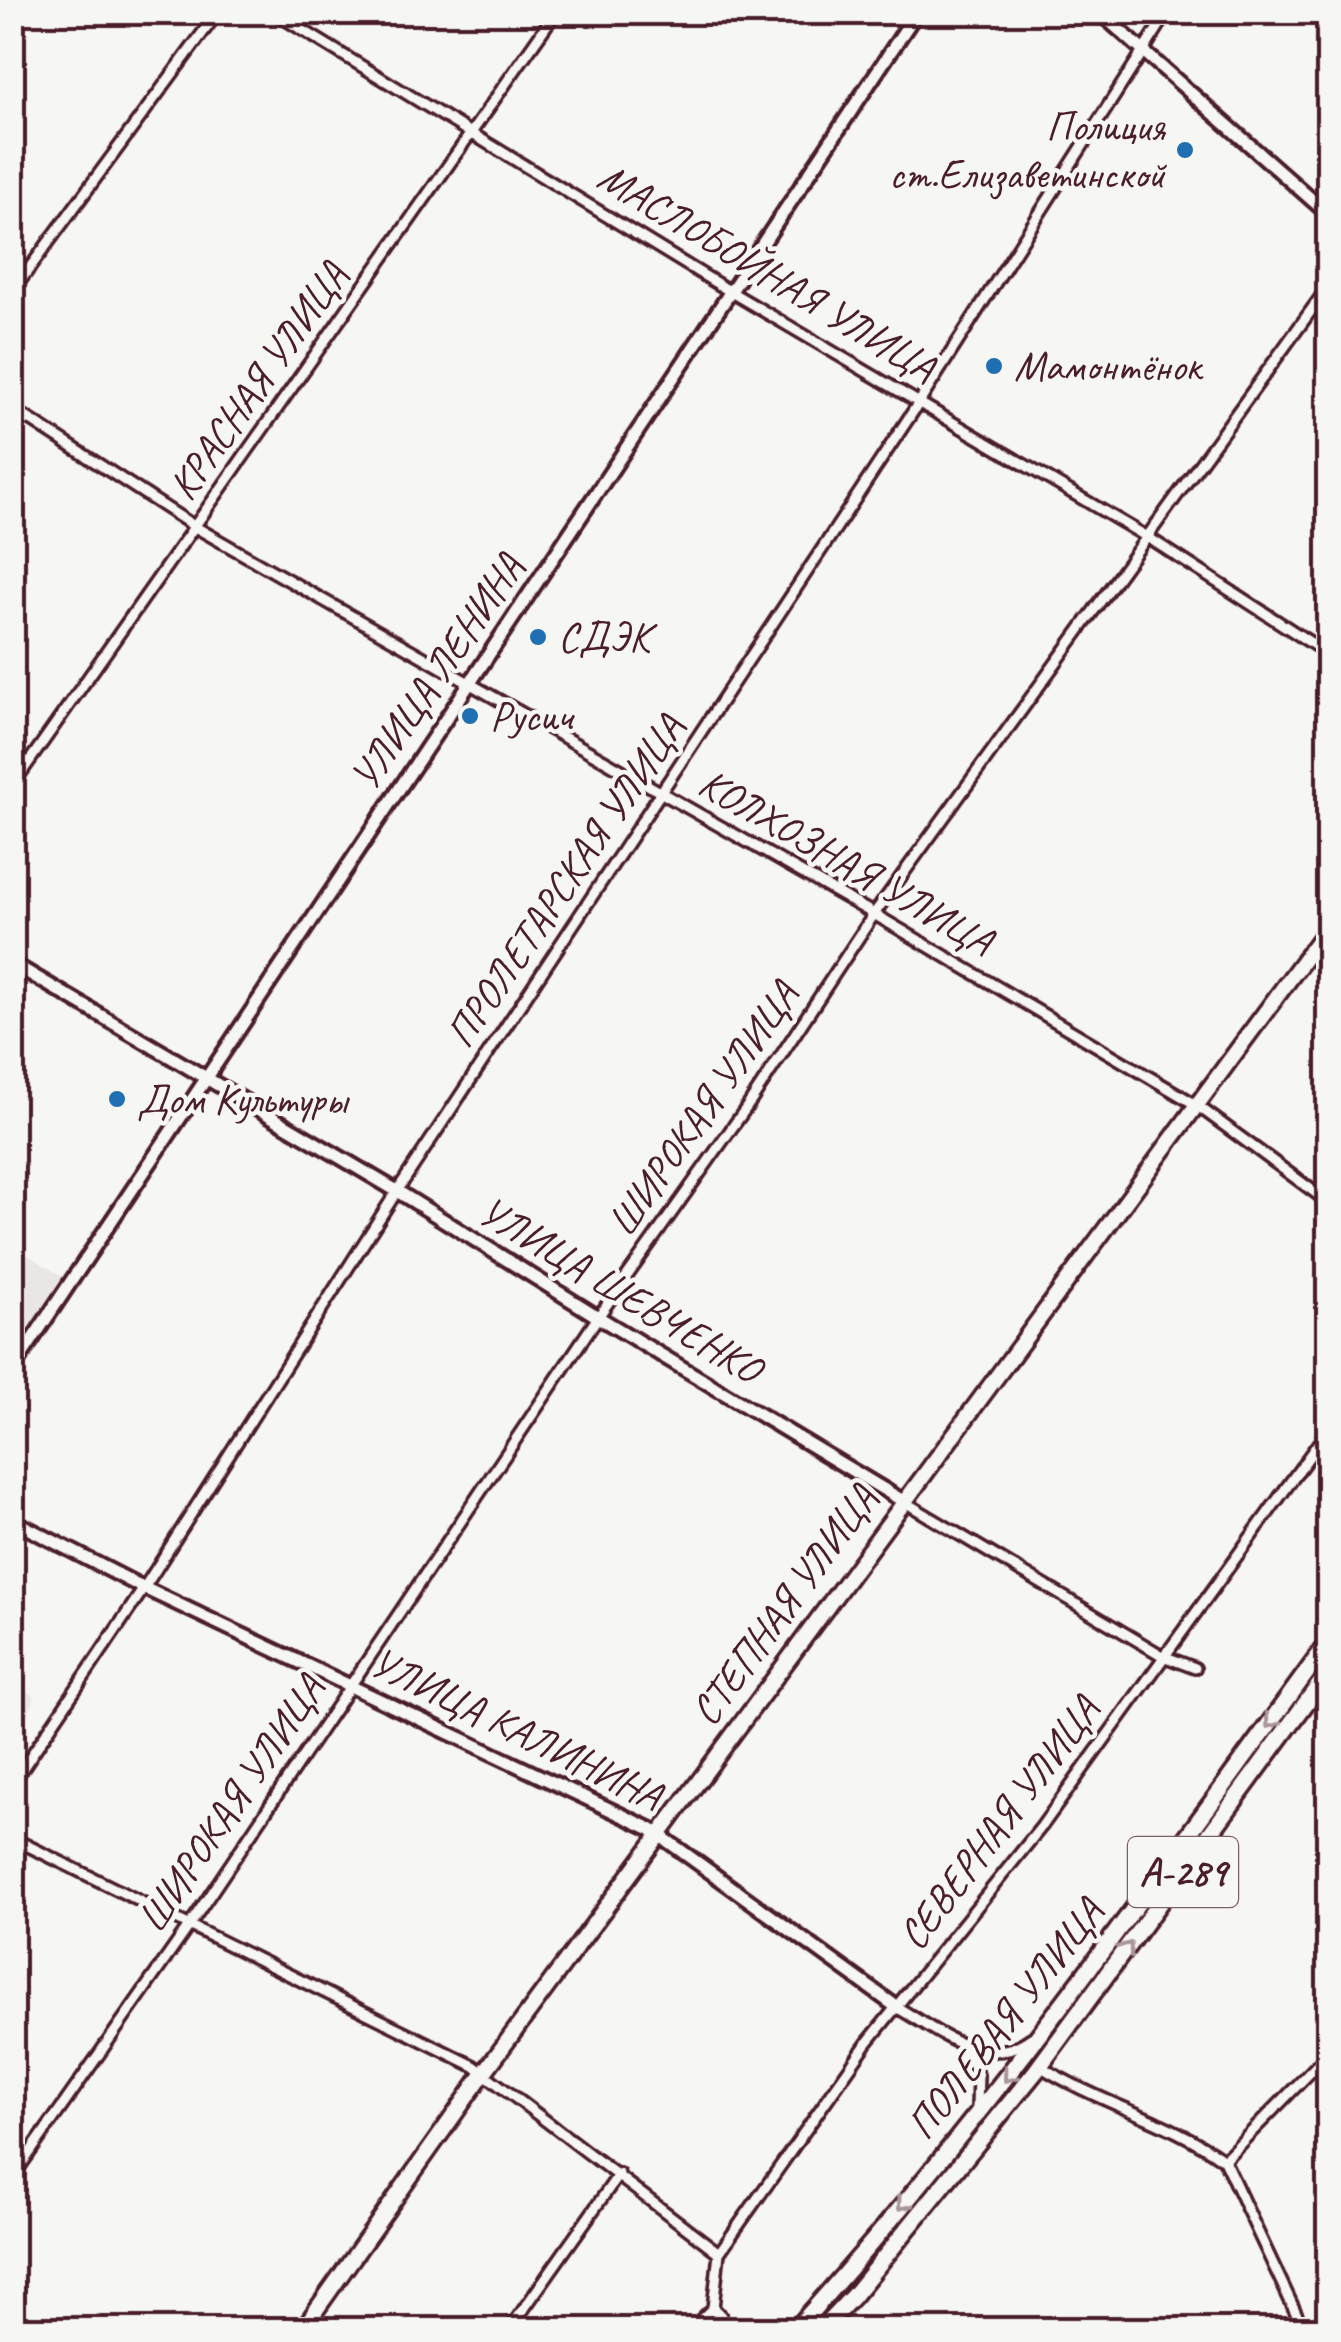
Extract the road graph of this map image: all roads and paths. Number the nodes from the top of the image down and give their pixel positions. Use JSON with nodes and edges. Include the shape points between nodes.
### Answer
{"nodes":[{"id":1,"x":218,"y":12,"type":"edge"},
{"id":2,"x":273,"y":12,"type":"edge"},
{"id":3,"x":556,"y":12,"type":"edge"},
{"id":4,"x":918,"y":12,"type":"edge"},
{"id":5,"x":1099,"y":12,"type":"edge"},
{"id":6,"x":1168,"y":12,"type":"edge"},
{"id":7,"x":1143,"y":52,"type":"junction"},
{"id":8,"x":470,"y":132,"type":"junction"},
{"id":9,"x":1328,"y":214,"type":"edge"},
{"id":10,"x":1328,"y":287,"type":"edge"},
{"id":11,"x":12,"y":292,"type":"edge"},
{"id":12,"x":731,"y":292,"type":"junction"},
{"id":13,"x":920,"y":401,"type":"junction"},
{"id":14,"x":12,"y":408,"type":"edge"},
{"id":15,"x":196,"y":528,"type":"junction"},
{"id":16,"x":1148,"y":538,"type":"junction"},
{"id":17,"x":1328,"y":654,"type":"edge"},
{"id":18,"x":468,"y":684,"type":"junction"},
{"id":19,"x":12,"y":786,"type":"edge"},
{"id":20,"x":663,"y":794,"type":"junction"},
{"id":21,"x":874,"y":914,"type":"junction"},
{"id":22,"x":1328,"y":927,"type":"edge"},
{"id":23,"x":12,"y":963,"type":"edge"},
{"id":24,"x":204,"y":1079,"type":"junction"},
{"id":25,"x":1198,"y":1106,"type":"junction"},
{"id":26,"x":397,"y":1191,"type":"junction"},
{"id":27,"x":1328,"y":1202,"type":"edge"},
{"id":28,"x":598,"y":1318,"type":"junction"},
{"id":29,"x":12,"y":1370,"type":"edge"},
{"id":30,"x":1328,"y":1430,"type":"edge"},
{"id":31,"x":903,"y":1501,"type":"junction"},
{"id":32,"x":12,"y":1520,"type":"edge"},
{"id":33,"x":144,"y":1588,"type":"junction"},
{"id":34,"x":1328,"y":1643,"type":"edge"},
{"id":35,"x":1163,"y":1656,"type":"junction"},
{"id":36,"x":1194,"y":1668,"type":"dead end"},
{"id":37,"x":1328,"y":1673,"type":"edge"},
{"id":38,"x":350,"y":1684,"type":"junction"},
{"id":39,"x":12,"y":1784,"type":"edge"},
{"id":40,"x":660,"y":1835,"type":"junction"},
{"id":41,"x":12,"y":1838,"type":"edge"},
{"id":42,"x":189,"y":1926,"type":"junction"},
{"id":43,"x":898,"y":2008,"type":"junction"},
{"id":44,"x":1051,"y":2023,"type":"junction"},
{"id":45,"x":962,"y":2046,"type":"junction"},
{"id":46,"x":1328,"y":2054,"type":"edge"},
{"id":47,"x":1040,"y":2066,"type":"junction"},
{"id":48,"x":483,"y":2074,"type":"junction"},
{"id":49,"x":966,"y":2130,"type":"junction"},
{"id":50,"x":1224,"y":2160,"type":"junction"},
{"id":51,"x":619,"y":2174,"type":"junction"},
{"id":52,"x":12,"y":2178,"type":"edge"},
{"id":53,"x":719,"y":2253,"type":"junction"},
{"id":54,"x":302,"y":2330,"type":"edge"},
{"id":55,"x":510,"y":2330,"type":"edge"},
{"id":56,"x":690,"y":2330,"type":"edge"},
{"id":57,"x":794,"y":2330,"type":"edge"},
{"id":58,"x":822,"y":2330,"type":"edge"},
{"id":59,"x":1304,"y":2330,"type":"edge"}],
"edges":[{"from":1,"to":11,"type":"street"},
{"from":2,"to":8,"type":"street","name":"МАСЛОБОЙНАЯ УЛИЦА"},
{"from":3,"to":8,"type":"street","name":"КРАСНАЯ УЛИЦА"},
{"from":4,"to":12,"type":"street","name":"УЛИЦА ЛЕНИНА"},
{"from":5,"to":7,"type":"street"},
{"from":6,"to":7,"type":"street","name":"ПРОЛЕТАРСКАЯ УЛИЦА"},
{"from":7,"to":9,"type":"street"},
{"from":7,"to":13,"type":"street","name":"ПРОЛЕТАРСКАЯ УЛИЦА"},
{"from":8,"to":12,"type":"street","name":"МАСЛОБОЙНАЯ УЛИЦА"},
{"from":8,"to":15,"type":"street","name":"КРАСНАЯ УЛИЦА"},
{"from":10,"to":16,"type":"street","name":"ШИРОКАЯ УЛИЦА"},
{"from":12,"to":13,"type":"street","name":"МАСЛОБОЙНАЯ УЛИЦА"},
{"from":12,"to":18,"type":"street","name":"УЛИЦА ЛЕНИНА"},
{"from":13,"to":16,"type":"street","name":"МАСЛОБОЙНАЯ УЛИЦА"},
{"from":13,"to":20,"type":"street","name":"ПРОЛЕТАРСКАЯ УЛИЦА"},
{"from":14,"to":15,"type":"street","name":"КОЛХОЗНАЯ УЛИЦА"},
{"from":15,"to":18,"type":"street","name":"КОЛХОЗНАЯ УЛИЦА"},
{"from":15,"to":19,"type":"street","name":"КРАСНАЯ УЛИЦА"},
{"from":16,"to":17,"type":"street","name":"МАСЛОБОЙНАЯ УЛИЦА"},
{"from":16,"to":21,"type":"street","name":"ШИРОКАЯ УЛИЦА"},
{"from":18,"to":20,"type":"street","name":"КОЛХОЗНАЯ УЛИЦА"},
{"from":18,"to":24,"type":"street","name":"УЛИЦА ЛЕНИНА"},
{"from":20,"to":21,"type":"street","name":"КОЛХОЗНАЯ УЛИЦА"},
{"from":20,"to":26,"type":"street","name":"ПРОЛЕТАРСКАЯ УЛИЦА"},
{"from":21,"to":25,"type":"street","name":"КОЛХОЗНАЯ УЛИЦА"},
{"from":21,"to":28,"type":"street","name":"ШИРОКАЯ УЛИЦА"},
{"from":22,"to":25,"type":"main road","name":"СТЕПНАЯ УЛИЦА"},
{"from":23,"to":24,"type":"street","name":"УЛИЦА ШЕВЧЕНКО"},
{"from":24,"to":26,"type":"street","name":"УЛИЦА ШЕВЧЕНКО"},
{"from":24,"to":29,"type":"street","name":"УЛИЦА ЛЕНИНА"},
{"from":25,"to":27,"type":"street","name":"КОЛХОЗНАЯ УЛИЦА"},
{"from":25,"to":31,"type":"main road","name":"СТЕПНАЯ УЛИЦА"},
{"from":26,"to":28,"type":"street","name":"УЛИЦА ШЕВЧЕНКО"},
{"from":26,"to":33,"type":"street","name":"ПРОЛЕТАРСКАЯ УЛИЦА"},
{"from":28,"to":31,"type":"street","name":"УЛИЦА ШЕВЧЕНКО"},
{"from":28,"to":38,"type":"street","name":"ШИРОКАЯ УЛИЦА"},
{"from":30,"to":35,"type":"street","name":"СЕВЕРНАЯ УЛИЦА"},
{"from":31,"to":35,"type":"street","name":"УЛИЦА ШЕВЧЕНКО"},
{"from":31,"to":40,"type":"main road","name":"СТЕПНАЯ УЛИЦА"},
{"from":32,"to":33,"type":"street","name":"УЛИЦА КАЛИНИНА"},
{"from":33,"to":38,"type":"street","name":"УЛИЦА КАЛИНИНА"},
{"from":33,"to":39,"type":"street","name":"ПРОЛЕТАРСКАЯ УЛИЦА"},
{"from":34,"to":44,"type":"highway","name":"ПОЛЕВАЯ УЛИЦА","number":"А-289","one_way":true},
{"from":35,"to":36,"type":"street","name":"УЛИЦА ШЕВЧЕНКО"},
{"from":35,"to":43,"type":"street","name":"СЕВЕРНАЯ УЛИЦА","via":[[1042,1826]]},
{"from":47,"to":37,"type":"highway","name":"ПОЛЕВАЯ УЛИЦА","number":"А-289","one_way":true},
{"from":38,"to":40,"type":"street","name":"УЛИЦА КАЛИНИНА"},
{"from":38,"to":42,"type":"street","name":"ШИРОКАЯ УЛИЦА"},
{"from":40,"to":43,"type":"street","name":"УЛИЦА КАЛИНИНА"},
{"from":40,"to":48,"type":"main road","name":"СТЕПНАЯ УЛИЦА"},
{"from":41,"to":42,"type":"street"},
{"from":42,"to":48,"type":"street"},
{"from":42,"to":52,"type":"street","name":"ШИРОКАЯ УЛИЦА"},
{"from":43,"to":45,"type":"street","name":"УЛИЦА КАЛИНИНА"},
{"from":43,"to":53,"type":"street","name":"СЕВЕРНАЯ УЛИЦА"},
{"from":44,"to":45,"type":"street","number":"А-289","via":[[1000,2053]]},
{"from":44,"to":49,"type":"highway","name":"ПОЛЕВАЯ УЛИЦА","number":"А-289","one_way":true},
{"from":45,"to":49,"type":"street","number":"А-289","via":[[980,2090]]},
{"from":46,"to":50,"type":"street"},
{"from":47,"to":50,"type":"street"},
{"from":47,"to":58,"type":"highway","name":"ПОЛЕВАЯ УЛИЦА","number":"А-289"},
{"from":48,"to":51,"type":"street"},
{"from":48,"to":54,"type":"main road","name":"СТЕПНАЯ УЛИЦА"},
{"from":49,"to":57,"type":"highway","name":"ПОЛЕВАЯ УЛИЦА","number":"А-289","one_way":true},
{"from":50,"to":59,"type":"street"},
{"from":51,"to":53,"type":"street"},
{"from":51,"to":55,"type":"street"},
{"from":53,"to":56,"type":"street","via":[[717,2312]]}]}
